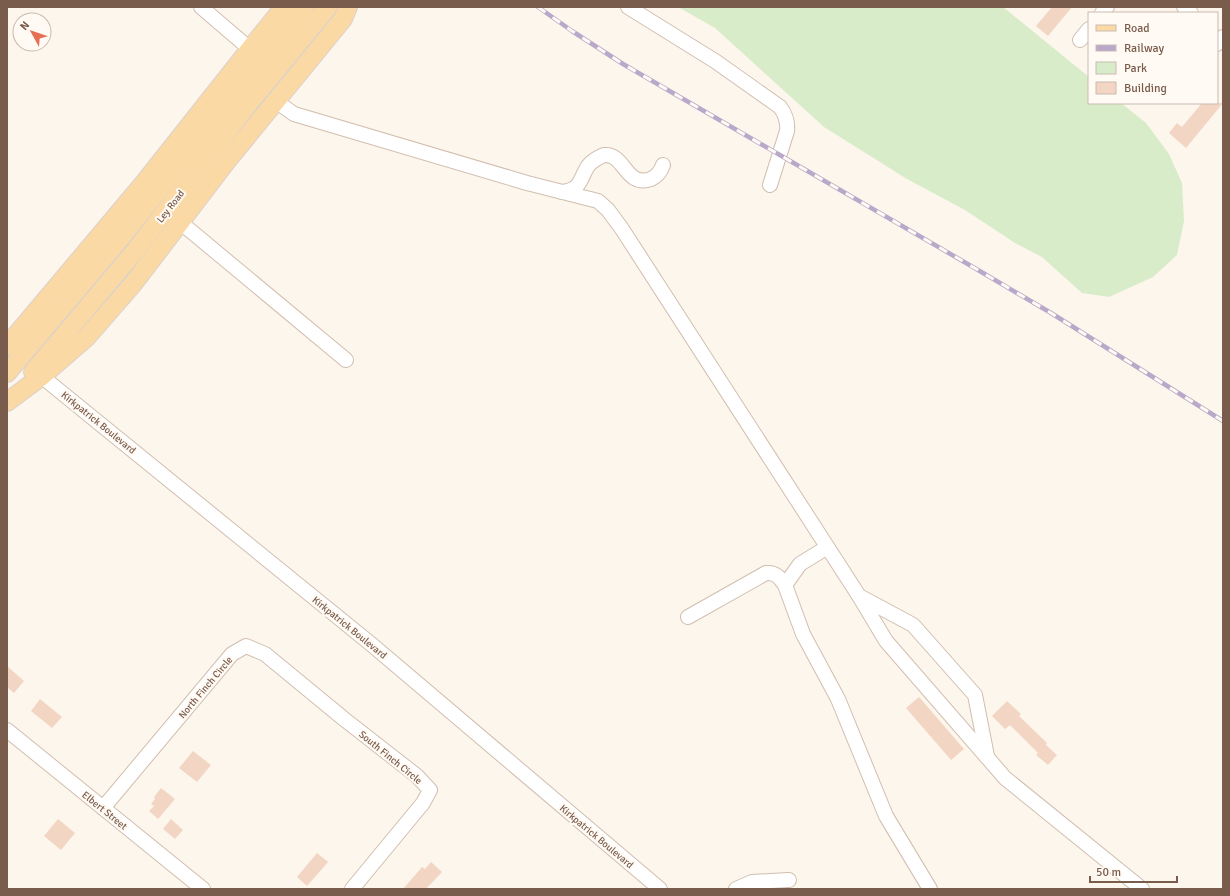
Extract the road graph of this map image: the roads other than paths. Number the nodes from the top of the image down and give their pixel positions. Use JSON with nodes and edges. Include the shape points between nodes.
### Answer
{"nodes":[{"id":1,"x":201,"y":7,"type":"edge"},
{"id":2,"x":284,"y":7,"type":"edge"},
{"id":3,"x":305,"y":7,"type":"edge"},
{"id":4,"x":328,"y":7,"type":"edge"},
{"id":5,"x":348,"y":7,"type":"edge"},
{"id":6,"x":628,"y":7,"type":"edge"},
{"id":7,"x":250,"y":49,"type":"junction"},
{"id":8,"x":242,"y":98,"type":"junction"},
{"id":9,"x":276,"y":102,"type":"junction"},
{"id":10,"x":662,"y":165,"type":"dead end"},
{"id":11,"x":584,"y":176,"type":"junction"},
{"id":12,"x":770,"y":185,"type":"dead end"},
{"id":13,"x":562,"y":192,"type":"junction"},
{"id":14,"x":598,"y":201,"type":"junction"},
{"id":15,"x":180,"y":222,"type":"junction"},
{"id":16,"x":7,"y":346,"type":"edge"},
{"id":17,"x":28,"y":348,"type":"junction"},
{"id":18,"x":346,"y":360,"type":"dead end"},
{"id":19,"x":7,"y":373,"type":"edge"},
{"id":20,"x":38,"y":373,"type":"junction"},
{"id":21,"x":7,"y":402,"type":"edge"},
{"id":22,"x":826,"y":548,"type":"junction"},
{"id":23,"x":785,"y":585,"type":"junction"},
{"id":24,"x":859,"y":596,"type":"junction"},
{"id":25,"x":688,"y":616,"type":"dead end"},
{"id":26,"x":327,"y":705,"type":"joint"},
{"id":27,"x":7,"y":730,"type":"edge"},
{"id":28,"x":987,"y":757,"type":"junction"},
{"id":29,"x":102,"y":808,"type":"junction"},
{"id":30,"x":789,"y":880,"type":"dead end"},
{"id":31,"x":203,"y":889,"type":"edge"},
{"id":32,"x":352,"y":889,"type":"edge"},
{"id":33,"x":660,"y":889,"type":"edge"},
{"id":34,"x":736,"y":889,"type":"edge"},
{"id":35,"x":930,"y":889,"type":"edge"},
{"id":36,"x":1142,"y":889,"type":"edge"}],
"edges":[{"from":1,"to":7,"type":"street"},
{"from":2,"to":7,"type":"main road"},
{"from":3,"to":8,"type":"main road","name":"Ley Road"},
{"from":4,"to":8,"type":"main road","name":"Ley Road"},
{"from":5,"to":9,"type":"main road","via":[[343,19]]},
{"from":6,"to":12,"type":"street","via":[[715,61],[780,107],[787,119],[787,132]]},
{"from":7,"to":16,"type":"main road","via":[[144,183]]},
{"from":8,"to":17,"type":"main road","name":"Ley Road"},
{"from":8,"to":20,"type":"main road","name":"Ley Road","via":[[135,251]]},
{"from":9,"to":13,"type":"street","via":[[294,114]]},
{"from":9,"to":15,"type":"main road"},
{"from":10,"to":11,"type":"street","via":[[661,170],[653,178],[638,180],[614,157],[604,155],[588,165]]},
{"from":11,"to":13,"type":"street","via":[[576,188]]},
{"from":11,"to":14,"type":"street"},
{"from":13,"to":14,"type":"street"},
{"from":14,"to":22,"type":"street","via":[[622,229]]},
{"from":15,"to":18,"type":"street"},
{"from":15,"to":20,"type":"main road","via":[[133,284],[86,338]]},
{"from":17,"to":19,"type":"main road","name":"Ley Road"},
{"from":17,"to":20,"type":"main road","via":[[29,363]]},
{"from":20,"to":21,"type":"main road","name":"Ley Road"},
{"from":20,"to":33,"type":"street","name":"Kirkpatrick Boulevard","via":[[371,644]]},
{"from":22,"to":23,"type":"street","via":[[800,564]]},
{"from":22,"to":24,"type":"street"},
{"from":23,"to":25,"type":"street","via":[[775,574],[766,573]]},
{"from":23,"to":35,"type":"street","via":[[803,634],[838,699],[886,816]]},
{"from":24,"to":28,"type":"street","via":[[886,641]]},
{"from":24,"to":28,"type":"street","via":[[913,625],[975,695]]},
{"from":26,"to":29,"type":"street","name":"North Finch Circle","via":[[265,654],[246,646],[232,654]]},
{"from":26,"to":32,"type":"street","name":"South Finch Circle","via":[[417,776],[430,790],[423,803]]},
{"from":27,"to":29,"type":"street","name":"Elbert Street"},
{"from":28,"to":36,"type":"street","via":[[1005,778]]},
{"from":29,"to":31,"type":"street","name":"Elbert Street"},
{"from":30,"to":34,"type":"street","via":[[752,882]]}]}
